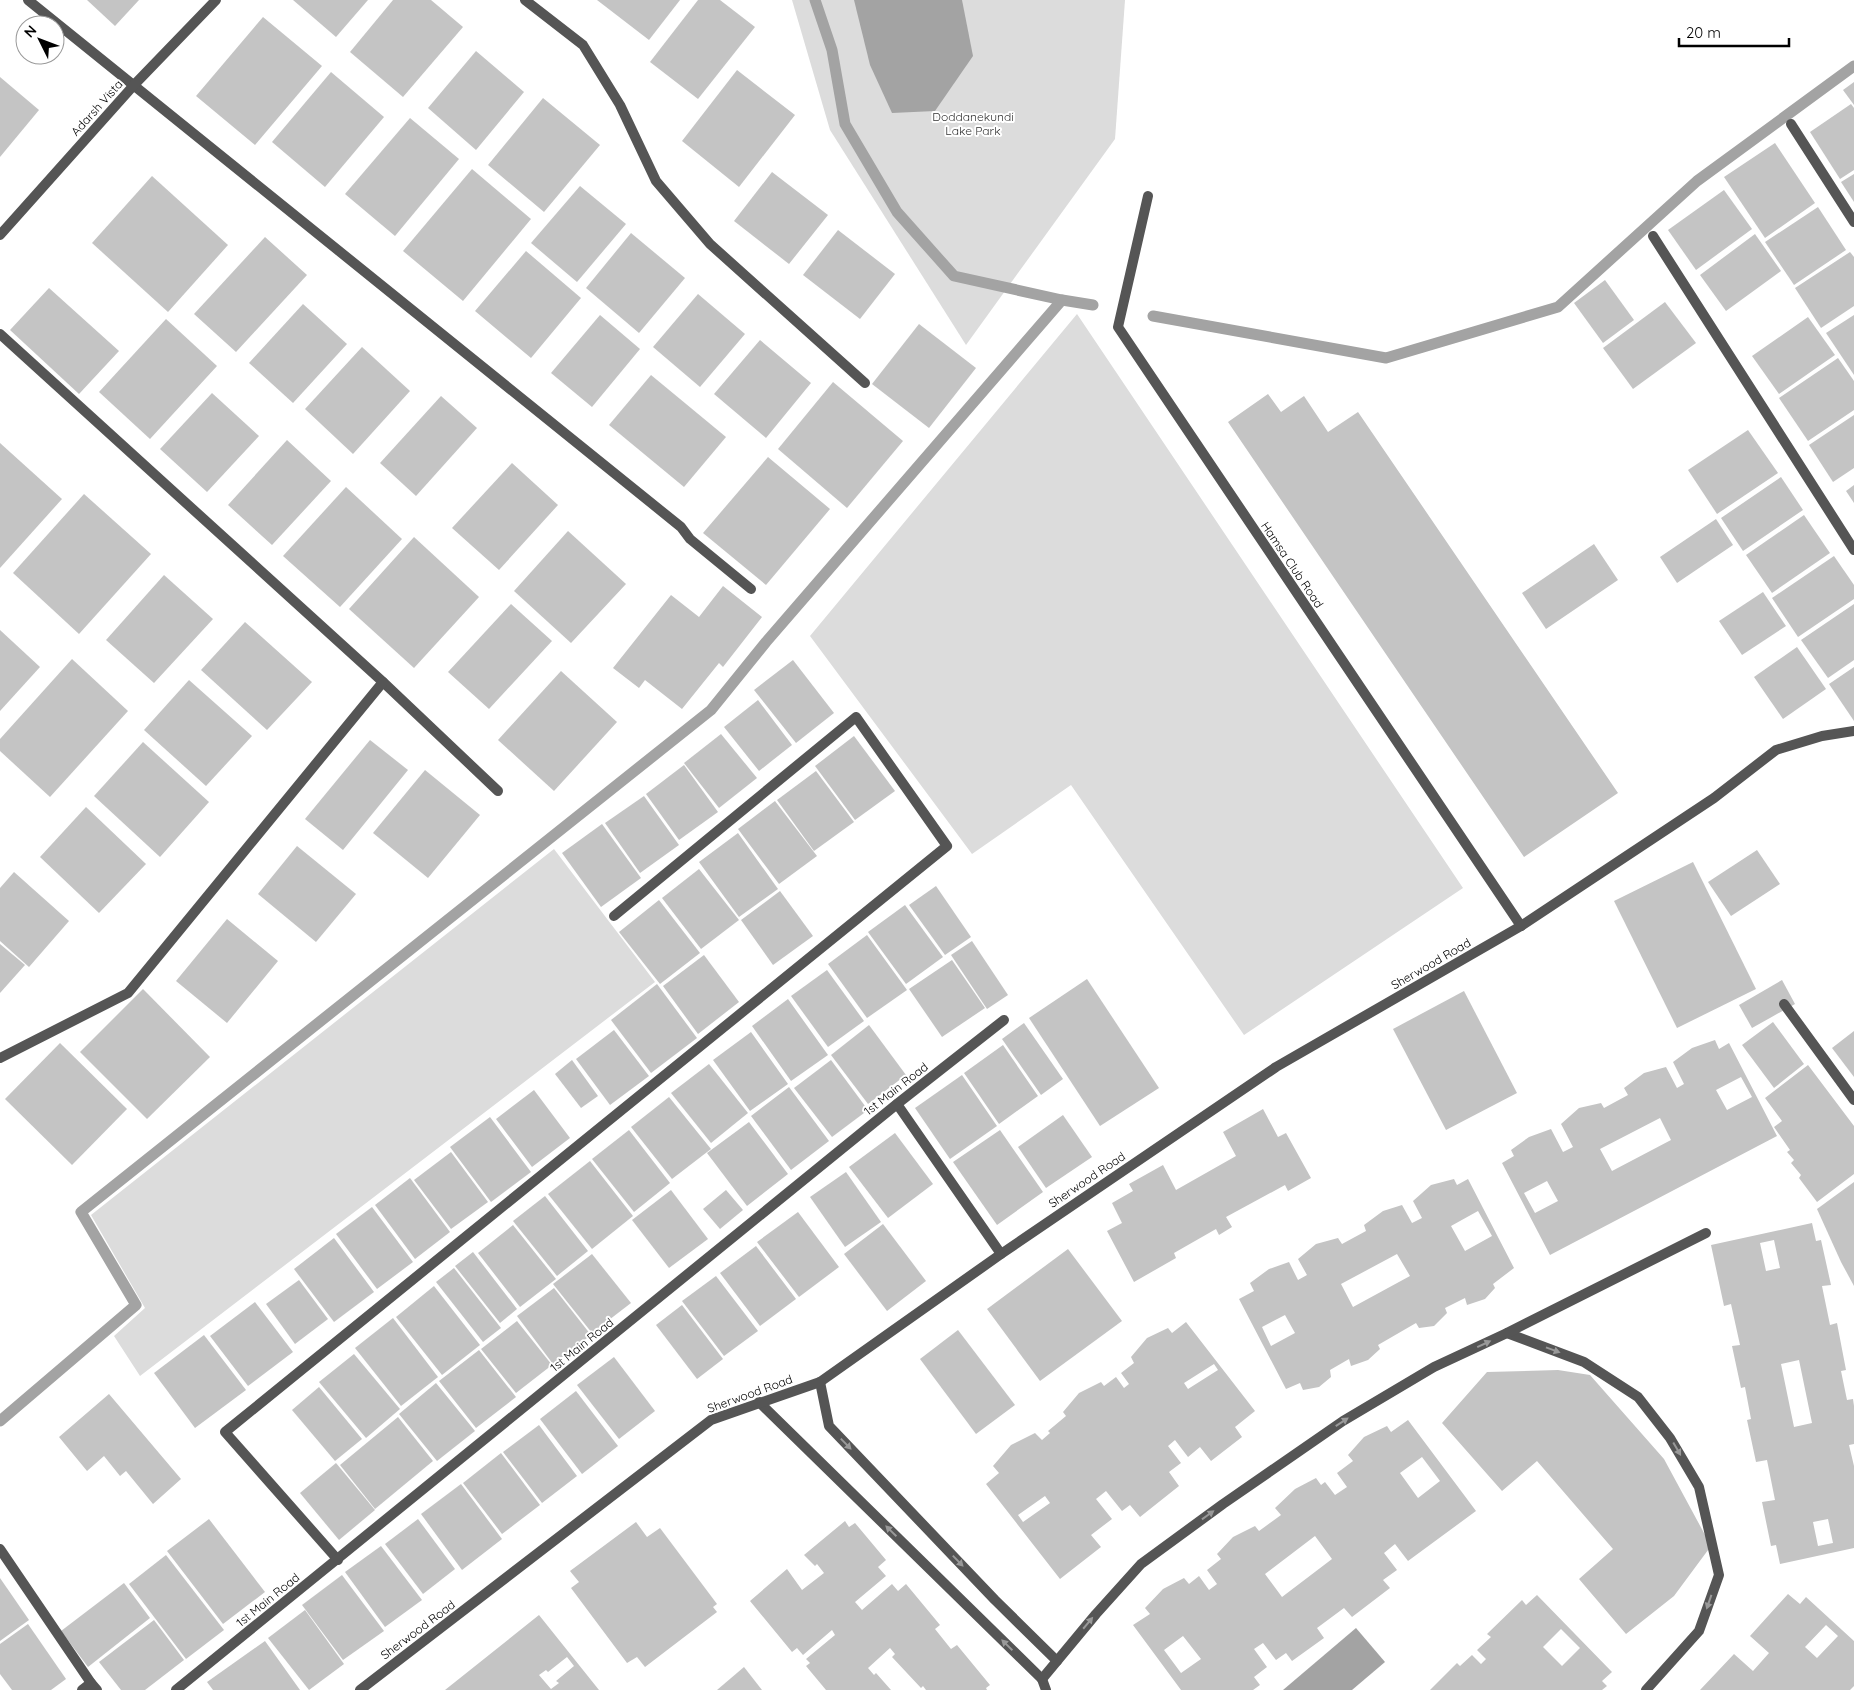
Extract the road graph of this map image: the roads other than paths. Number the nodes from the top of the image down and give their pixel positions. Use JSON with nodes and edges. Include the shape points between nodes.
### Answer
{"nodes":[{"id":1,"x":28,"y":0,"type":"edge"},
{"id":2,"x":216,"y":0,"type":"edge"},
{"id":3,"x":525,"y":0,"type":"edge"},
{"id":4,"x":134,"y":85,"type":"junction"},
{"id":5,"x":1791,"y":124,"type":"dead end"},
{"id":6,"x":1148,"y":196,"type":"dead end"},
{"id":7,"x":1854,"y":222,"type":"edge"},
{"id":8,"x":0,"y":235,"type":"edge"},
{"id":9,"x":1653,"y":236,"type":"dead end"},
{"id":10,"x":0,"y":334,"type":"edge"},
{"id":11,"x":865,"y":383,"type":"dead end"},
{"id":12,"x":1854,"y":550,"type":"edge"},
{"id":13,"x":751,"y":589,"type":"dead end"},
{"id":14,"x":383,"y":682,"type":"junction"},
{"id":15,"x":1854,"y":731,"type":"edge"},
{"id":16,"x":498,"y":791,"type":"dead end"},
{"id":17,"x":614,"y":916,"type":"dead end"},
{"id":18,"x":1521,"y":926,"type":"junction"},
{"id":19,"x":1784,"y":1004,"type":"dead end"},
{"id":20,"x":1004,"y":1020,"type":"dead end"},
{"id":21,"x":0,"y":1058,"type":"edge"},
{"id":22,"x":1854,"y":1100,"type":"edge"},
{"id":23,"x":898,"y":1104,"type":"junction"},
{"id":24,"x":1706,"y":1233,"type":"dead end"},
{"id":25,"x":1001,"y":1254,"type":"junction"},
{"id":26,"x":1507,"y":1334,"type":"junction"},
{"id":27,"x":820,"y":1382,"type":"junction"},
{"id":28,"x":759,"y":1402,"type":"junction"},
{"id":29,"x":0,"y":1549,"type":"edge"},
{"id":30,"x":338,"y":1560,"type":"junction"},
{"id":31,"x":1057,"y":1661,"type":"junction"},
{"id":32,"x":1042,"y":1679,"type":"junction"},
{"id":33,"x":94,"y":1687,"type":"edge"},
{"id":34,"x":82,"y":1690,"type":"edge"},
{"id":35,"x":176,"y":1690,"type":"edge"},
{"id":36,"x":360,"y":1690,"type":"edge"},
{"id":37,"x":1046,"y":1690,"type":"edge"},
{"id":38,"x":1646,"y":1690,"type":"edge"}],
"edges":[{"from":1,"to":4,"type":"street"},
{"from":2,"to":4,"type":"street","name":"Adarsh Vista"},
{"from":3,"to":11,"type":"street","via":[[583,45],[620,105],[656,181],[710,244]]},
{"from":4,"to":8,"type":"street","name":"Adarsh Vista"},
{"from":4,"to":13,"type":"street","via":[[681,527],[690,540]]},
{"from":5,"to":7,"type":"street"},
{"from":6,"to":18,"type":"street","name":"Hamsa Club Road","via":[[1118,327]]},
{"from":9,"to":12,"type":"street"},
{"from":10,"to":14,"type":"street"},
{"from":14,"to":16,"type":"street"},
{"from":14,"to":21,"type":"street","via":[[128,993]]},
{"from":15,"to":18,"type":"street","name":"Sherwood Road","via":[[1822,736],[1776,750],[1714,798]]},
{"from":17,"to":30,"type":"street","via":[[856,717],[947,846],[225,1432]]},
{"from":18,"to":25,"type":"street","name":"Sherwood Road","via":[[1276,1068]]},
{"from":19,"to":22,"type":"street"},
{"from":20,"to":23,"type":"street","name":"1st Main Road"},
{"from":23,"to":25,"type":"street"},
{"from":23,"to":30,"type":"street","name":"1st Main Road"},
{"from":24,"to":26,"type":"street"},
{"from":25,"to":27,"type":"street","name":"Sherwood Road"},
{"from":31,"to":26,"type":"street","one_way":true,"via":[[1141,1564],[1223,1504],[1343,1421],[1434,1367]]},
{"from":26,"to":38,"type":"street","one_way":true,"via":[[1584,1362],[1638,1397],[1670,1438],[1699,1488],[1719,1575],[1699,1630]]},
{"from":27,"to":28,"type":"street","name":"Sherwood Road"},
{"from":27,"to":31,"type":"street","one_way":true,"via":[[829,1426]]},
{"from":32,"to":28,"type":"street","one_way":true},
{"from":28,"to":36,"type":"street","name":"Sherwood Road","via":[[711,1420]]},
{"from":29,"to":33,"type":"street"},
{"from":30,"to":35,"type":"street","name":"1st Main Road"},
{"from":31,"to":32,"type":"street"},
{"from":32,"to":37,"type":"street"},
{"from":33,"to":34,"type":"street"}]}
